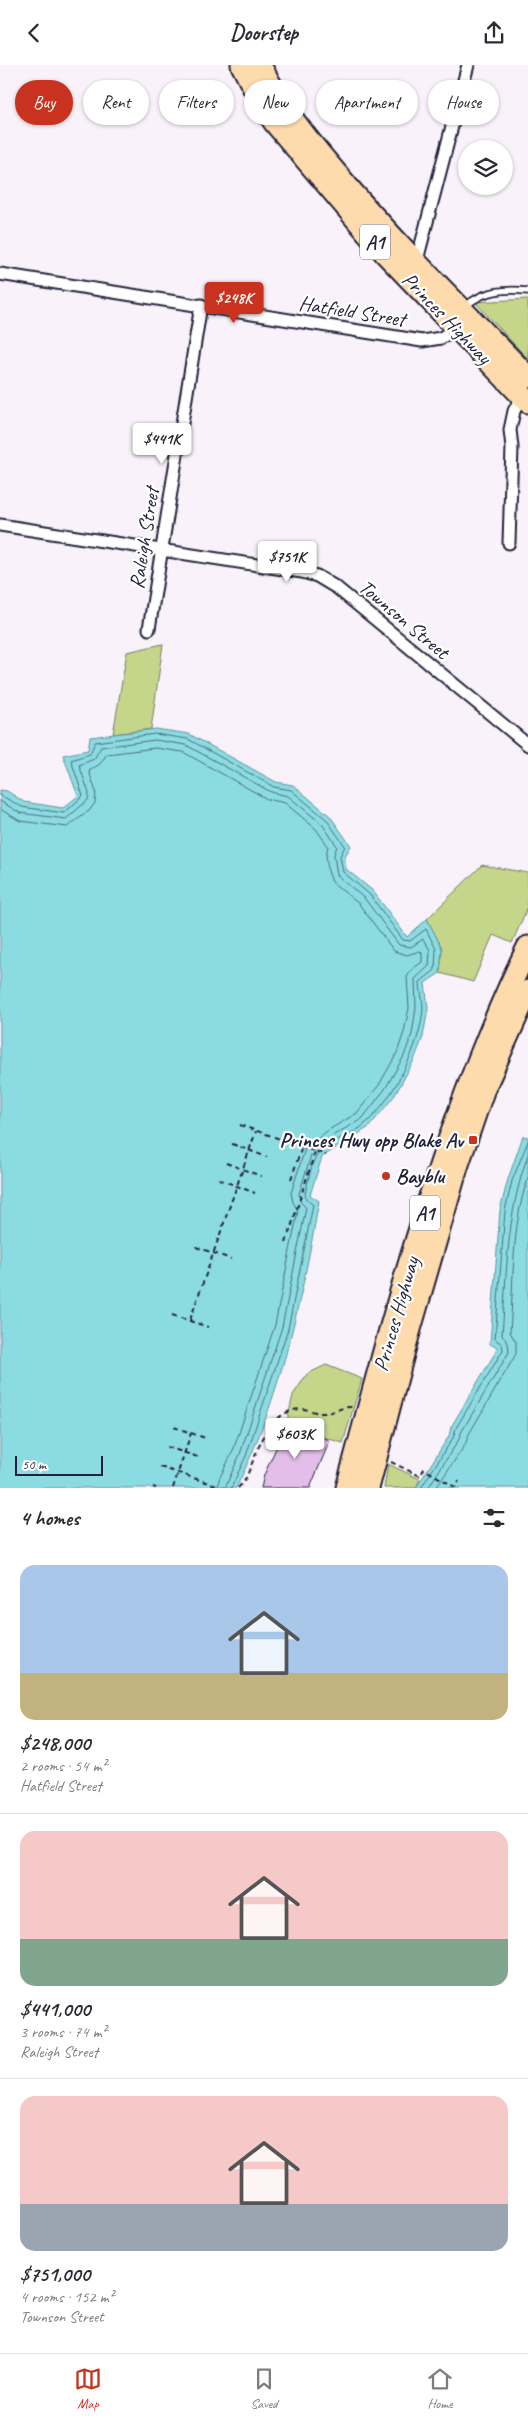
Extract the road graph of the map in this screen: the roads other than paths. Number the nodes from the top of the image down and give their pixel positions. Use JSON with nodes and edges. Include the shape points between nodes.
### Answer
{"nodes":[{"id":1,"x":242,"y":65,"type":"edge"},
{"id":2,"x":260,"y":65,"type":"edge"},
{"id":3,"x":468,"y":65,"type":"edge"},
{"id":4,"x":416,"y":264,"type":"junction"},
{"id":5,"x":0,"y":274,"type":"edge"},
{"id":6,"x":528,"y":291,"type":"edge"},
{"id":7,"x":201,"y":305,"type":"junction"},
{"id":8,"x":460,"y":318,"type":"junction"},
{"id":9,"x":526,"y":391,"type":"edge"},
{"id":10,"x":0,"y":525,"type":"edge"},
{"id":11,"x":509,"y":543,"type":"dead end"},
{"id":12,"x":161,"y":551,"type":"junction"},
{"id":13,"x":149,"y":629,"type":"dead end"},
{"id":14,"x":528,"y":745,"type":"edge"},
{"id":15,"x":528,"y":947,"type":"edge"},
{"id":16,"x":528,"y":991,"type":"edge"},
{"id":17,"x":368,"y":1487,"type":"edge"},
{"id":18,"x":348,"y":1488,"type":"edge"}],
"edges":[{"from":1,"to":8,"type":"highway","name":"Princes Highway","number":"A1","via":[[262,104],[363,229]]},
{"from":2,"to":4,"type":"highway","name":"Princes Highway","number":"A1","via":[[275,95],[296,125]]},
{"from":3,"to":4,"type":"street"},
{"from":4,"to":8,"type":"highway","name":"Princes Highway","number":"A1"},
{"from":5,"to":7,"type":"street","name":"Hatfield Street"},
{"from":6,"to":8,"type":"lane","via":[[487,293],[475,298]]},
{"from":7,"to":8,"type":"street","name":"Hatfield Street","via":[[422,341],[441,339]]},
{"from":7,"to":12,"type":"street","name":"Raleigh Street"},
{"from":8,"to":9,"type":"highway","name":"Princes Highway","number":"A1"},
{"from":9,"to":11,"type":"street","via":[[514,411],[510,430]]},
{"from":10,"to":12,"type":"street","name":"Townson Street"},
{"from":12,"to":13,"type":"street","name":"Raleigh Street"},
{"from":12,"to":14,"type":"street","name":"Townson Street","via":[[302,572],[328,581]]},
{"from":15,"to":18,"type":"highway","name":"Princes Highway","number":"A1","via":[[463,1097],[427,1208]]},
{"from":16,"to":17,"type":"highway","name":"Princes Highway","number":"A1","via":[[483,1091],[457,1167]]}]}
